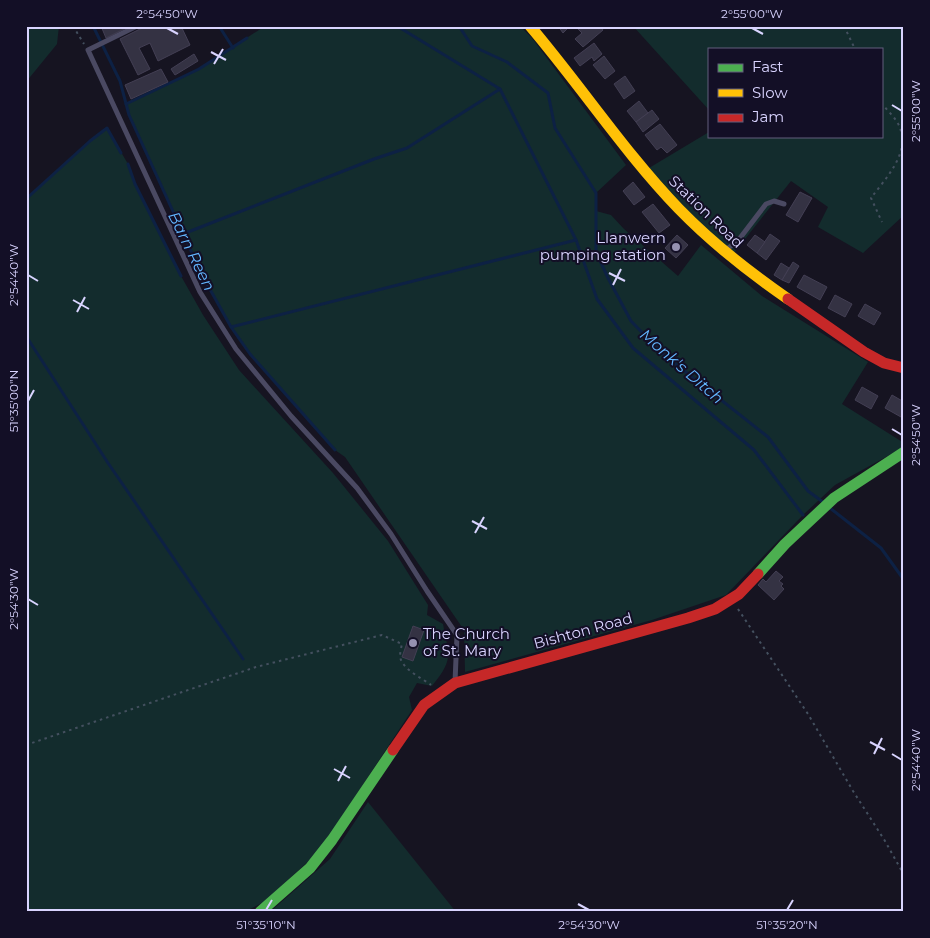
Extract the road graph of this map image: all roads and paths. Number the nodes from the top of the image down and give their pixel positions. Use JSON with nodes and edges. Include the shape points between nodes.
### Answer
{"nodes":[{"id":1,"x":73,"y":26,"type":"edge"},
{"id":2,"x":137,"y":26,"type":"edge"},
{"id":3,"x":530,"y":26,"type":"edge"},
{"id":4,"x":844,"y":26,"type":"edge"},
{"id":5,"x":855,"y":48,"type":"edge"},
{"id":6,"x":88,"y":50,"type":"junction"},
{"id":7,"x":882,"y":104,"type":"edge"},
{"id":8,"x":784,"y":204,"type":"dead end"},
{"id":9,"x":882,"y":222,"type":"dead end"},
{"id":10,"x":722,"y":252,"type":"junction"},
{"id":11,"x":904,"y":368,"type":"edge"},
{"id":12,"x":904,"y":452,"type":"edge"},
{"id":13,"x":732,"y":598,"type":"junction"},
{"id":14,"x":455,"y":683,"type":"junction"},
{"id":15,"x":436,"y":696,"type":"junction"},
{"id":16,"x":26,"y":745,"type":"edge"},
{"id":17,"x":904,"y":875,"type":"edge"},
{"id":18,"x":260,"y":912,"type":"edge"}],
"edges":[{"from":1,"to":6,"type":"path"},
{"from":2,"to":6,"type":"lane"},
{"from":3,"to":10,"type":"street","name":"Station Road","via":[[642,168]]},
{"from":4,"to":5,"type":"path"},
{"from":6,"to":14,"type":"lane","via":[[200,292],[236,349],[291,416],[357,488],[458,635]]},
{"from":7,"to":9,"type":"path","via":[[900,127],[903,146],[888,176],[871,198]]},
{"from":8,"to":10,"type":"lane","via":[[774,201],[766,204],[737,242]]},
{"from":10,"to":11,"type":"street","name":"Station Road","via":[[769,288],[863,350],[894,367]]},
{"from":12,"to":13,"type":"street","name":"Bishton Road","via":[[834,498]]},
{"from":13,"to":14,"type":"street","name":"Bishton Road","via":[[714,609],[688,618]]},
{"from":13,"to":17,"type":"path","via":[[808,714]]},
{"from":14,"to":15,"type":"street","name":"Bishton Road"},
{"from":15,"to":16,"type":"path","via":[[432,686],[403,664],[400,656],[402,644],[382,635],[256,667]]},
{"from":15,"to":18,"type":"street","name":"Bishton Road","via":[[424,705],[316,861]]}]}
